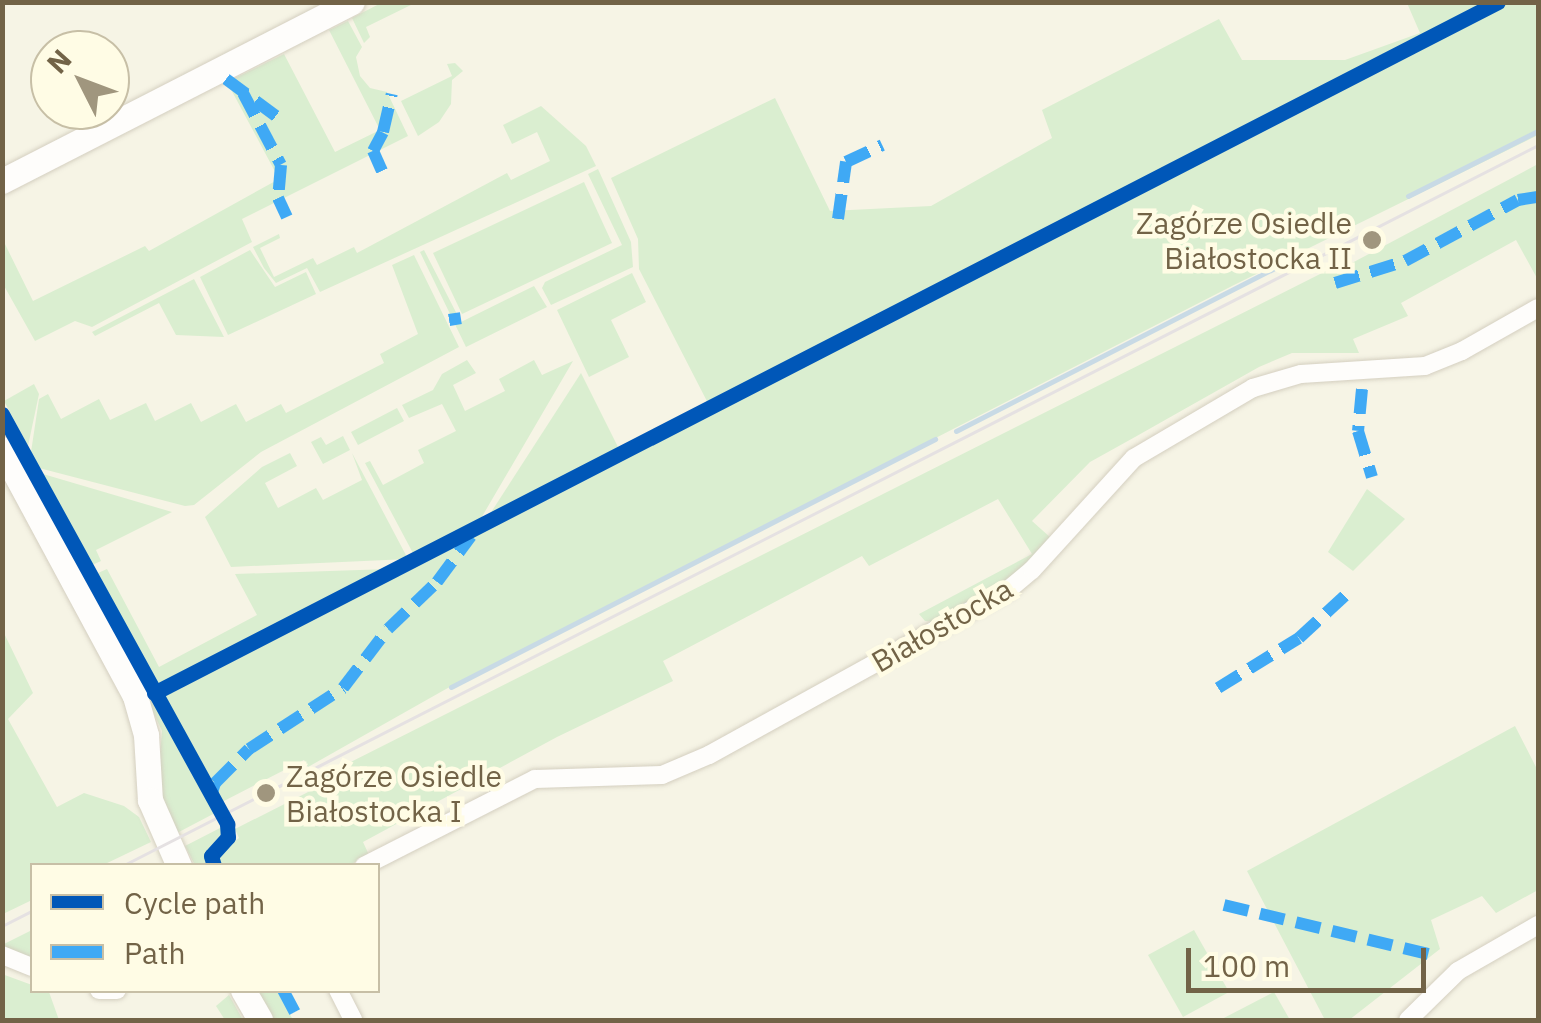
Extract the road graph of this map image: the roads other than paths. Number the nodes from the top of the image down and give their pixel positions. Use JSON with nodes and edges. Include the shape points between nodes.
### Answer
{"nodes":[{"id":1,"x":352,"y":2,"type":"edge"},
{"id":2,"x":2,"y":181,"type":"edge"},
{"id":3,"x":1538,"y":308,"type":"edge"},
{"id":4,"x":2,"y":449,"type":"edge"},
{"id":5,"x":178,"y":863,"type":"edge"},
{"id":6,"x":370,"y":863,"type":"edge"},
{"id":7,"x":1538,"y":925,"type":"edge"},
{"id":8,"x":2,"y":956,"type":"edge"},
{"id":9,"x":30,"y":966,"type":"edge"},
{"id":10,"x":245,"y":993,"type":"edge"},
{"id":11,"x":340,"y":993,"type":"edge"},
{"id":12,"x":260,"y":1020,"type":"edge"},
{"id":13,"x":353,"y":1020,"type":"edge"},
{"id":14,"x":1408,"y":1020,"type":"edge"}],
"edges":[{"from":1,"to":2,"type":"street"},
{"from":3,"to":6,"type":"street","name":"Białostocka","via":[[1425,366],[1301,374],[1253,388],[1134,458],[1008,590],[709,755],[662,775],[535,779]]},
{"from":4,"to":5,"type":"street","via":[[135,696],[146,734],[150,800]]},
{"from":7,"to":14,"type":"street","via":[[1458,971]]},
{"from":8,"to":9,"type":"street"},
{"from":10,"to":12,"type":"street"},
{"from":11,"to":13,"type":"street"}]}
